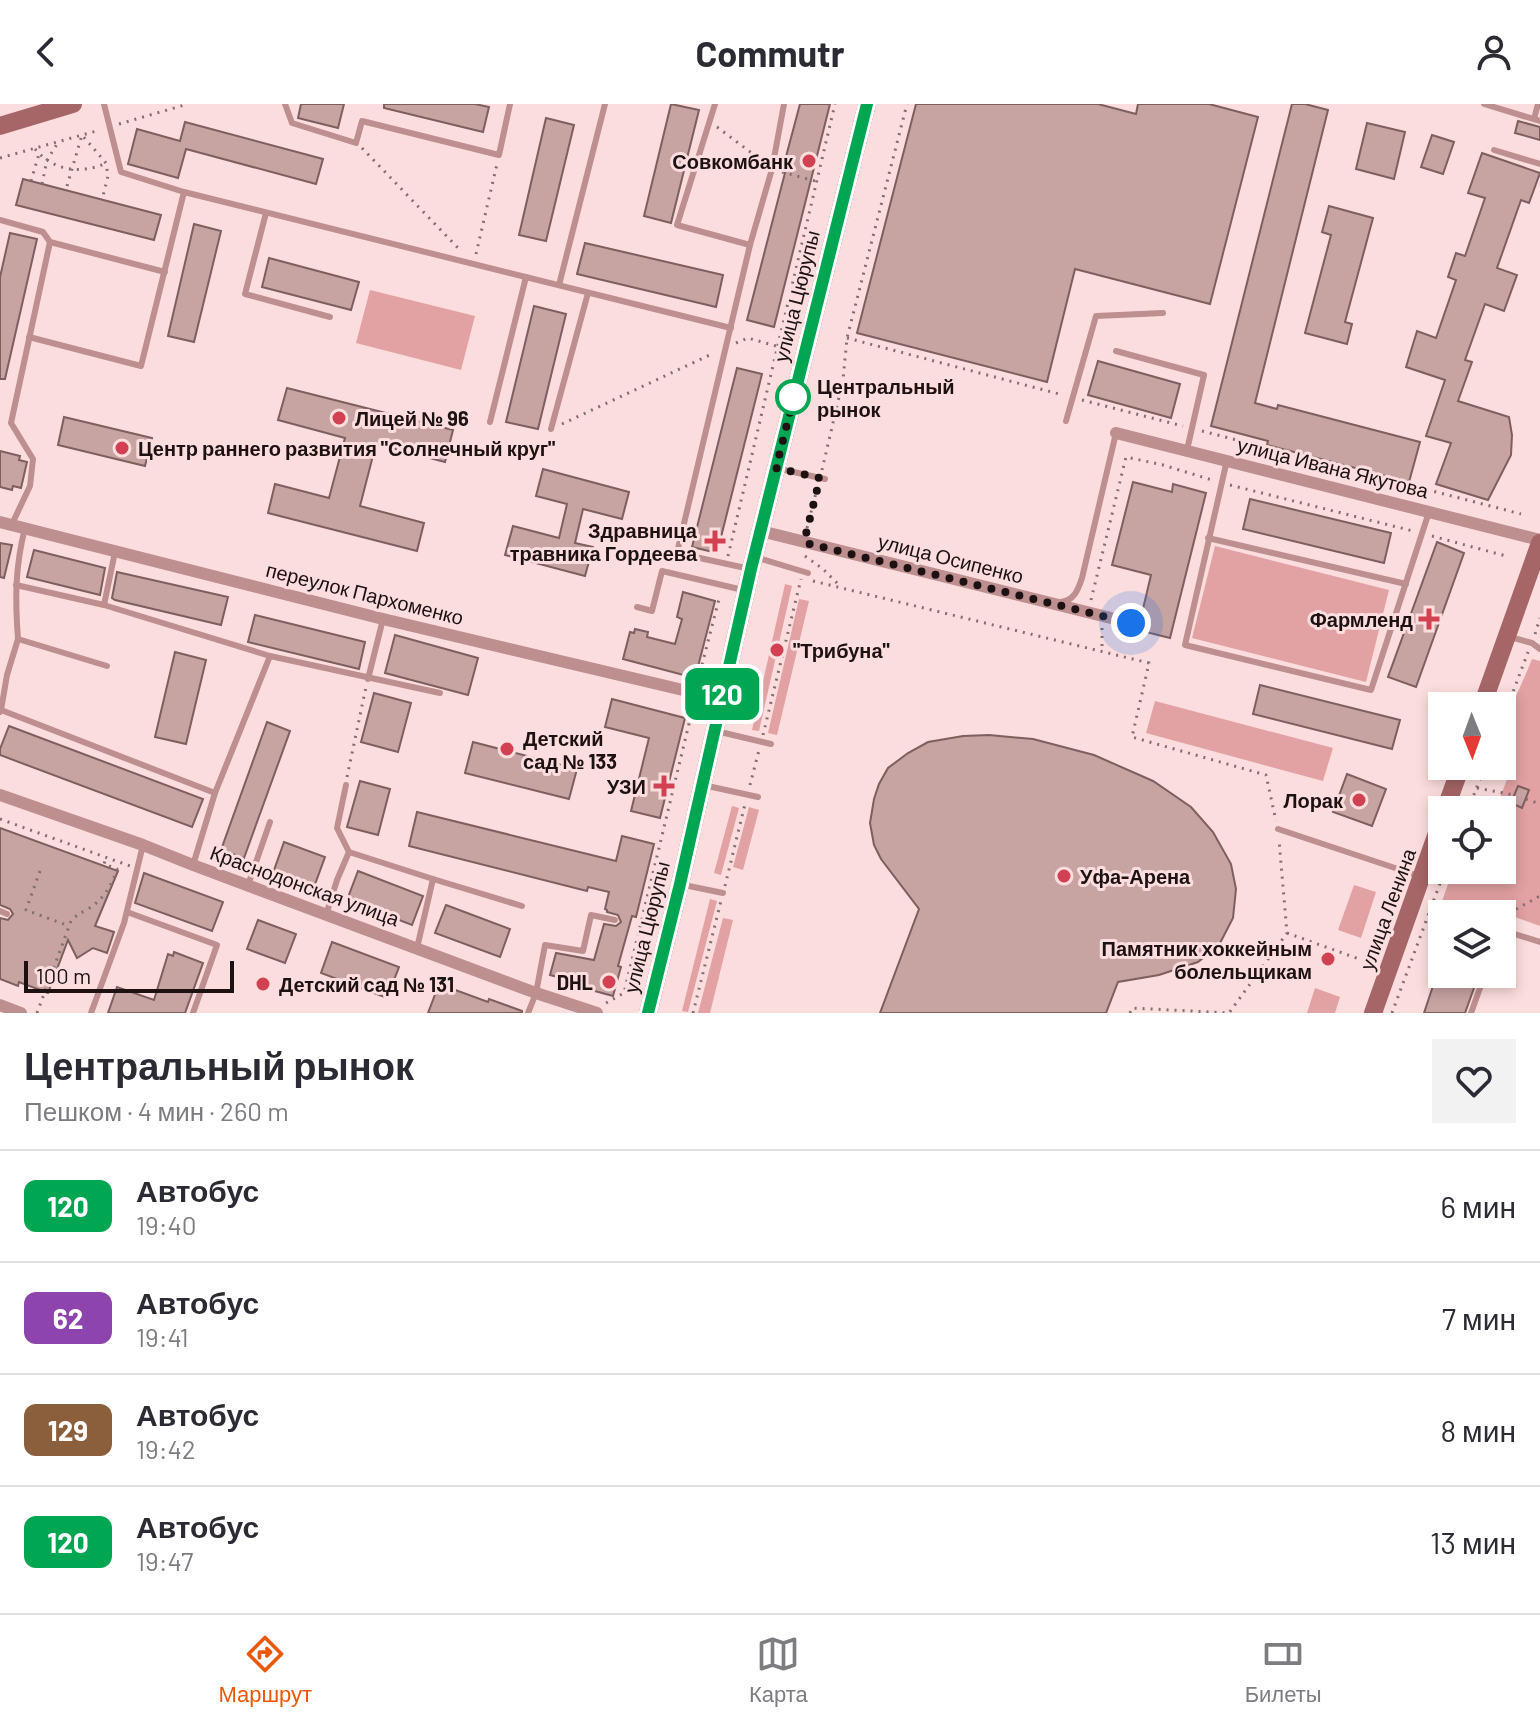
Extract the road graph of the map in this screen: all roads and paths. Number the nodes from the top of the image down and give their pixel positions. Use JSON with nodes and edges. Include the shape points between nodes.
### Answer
{"nodes":[{"id":1,"x":73,"y":104,"type":"edge"},
{"id":2,"x":104,"y":104,"type":"edge"},
{"id":3,"x":188,"y":104,"type":"edge"},
{"id":4,"x":285,"y":104,"type":"edge"},
{"id":5,"x":510,"y":104,"type":"edge"},
{"id":6,"x":605,"y":104,"type":"edge"},
{"id":7,"x":715,"y":104,"type":"edge"},
{"id":8,"x":784,"y":104,"type":"edge"},
{"id":9,"x":867,"y":104,"type":"edge"},
{"id":10,"x":907,"y":104,"type":"edge"},
{"id":11,"x":1484,"y":104,"type":"edge"},
{"id":12,"x":1538,"y":104,"type":"edge"},
{"id":13,"x":1537,"y":120,"type":"edge"},
{"id":14,"x":710,"y":122,"type":"junction"},
{"id":15,"x":0,"y":126,"type":"edge"},
{"id":16,"x":109,"y":127,"type":"junction"},
{"id":17,"x":82,"y":135,"type":"junction"},
{"id":18,"x":59,"y":141,"type":"junction"},
{"id":19,"x":356,"y":143,"type":"junction"},
{"id":20,"x":34,"y":148,"type":"junction"},
{"id":21,"x":1494,"y":150,"type":"dead end"},
{"id":22,"x":39,"y":154,"type":"junction"},
{"id":23,"x":499,"y":155,"type":"junction"},
{"id":24,"x":0,"y":158,"type":"edge"},
{"id":25,"x":118,"y":158,"type":"junction"},
{"id":26,"x":47,"y":160,"type":"junction"},
{"id":27,"x":106,"y":163,"type":"junction"},
{"id":28,"x":1540,"y":164,"type":"edge"},
{"id":29,"x":772,"y":169,"type":"junction"},
{"id":30,"x":72,"y":171,"type":"junction"},
{"id":31,"x":31,"y":181,"type":"dead end"},
{"id":32,"x":815,"y":181,"type":"dead end"},
{"id":33,"x":42,"y":184,"type":"dead end"},
{"id":34,"x":67,"y":186,"type":"dead end"},
{"id":35,"x":184,"y":192,"type":"junction"},
{"id":36,"x":103,"y":196,"type":"dead end"},
{"id":37,"x":266,"y":213,"type":"junction"},
{"id":38,"x":0,"y":220,"type":"edge"},
{"id":39,"x":50,"y":242,"type":"junction"},
{"id":40,"x":750,"y":245,"type":"junction"},
{"id":41,"x":474,"y":264,"type":"junction"},
{"id":42,"x":165,"y":272,"type":"junction"},
{"id":43,"x":526,"y":277,"type":"junction"},
{"id":44,"x":559,"y":285,"type":"junction"},
{"id":45,"x":588,"y":293,"type":"junction"},
{"id":46,"x":1163,"y":313,"type":"dead end"},
{"id":47,"x":330,"y":317,"type":"dead end"},
{"id":48,"x":731,"y":328,"type":"junction"},
{"id":49,"x":29,"y":337,"type":"junction"},
{"id":50,"x":776,"y":346,"type":"dead end"},
{"id":51,"x":726,"y":347,"type":"junction"},
{"id":52,"x":1116,"y":351,"type":"dead end"},
{"id":53,"x":1066,"y":421,"type":"dead end"},
{"id":54,"x":490,"y":422,"type":"dead end"},
{"id":55,"x":551,"y":429,"type":"joint"},
{"id":56,"x":1116,"y":433,"type":"joint"},
{"id":57,"x":1187,"y":450,"type":"junction"},
{"id":58,"x":1227,"y":460,"type":"junction"},
{"id":59,"x":776,"y":468,"type":"junction"},
{"id":60,"x":822,"y":479,"type":"junction"},
{"id":61,"x":1221,"y":483,"type":"junction"},
{"id":62,"x":1429,"y":512,"type":"junction"},
{"id":63,"x":6,"y":524,"type":"edge"},
{"id":64,"x":25,"y":528,"type":"junction"},
{"id":65,"x":761,"y":531,"type":"junction"},
{"id":66,"x":1422,"y":533,"type":"junction"},
{"id":67,"x":1208,"y":538,"type":"junction"},
{"id":68,"x":1540,"y":542,"type":"edge"},
{"id":69,"x":806,"y":543,"type":"junction"},
{"id":70,"x":115,"y":552,"type":"junction"},
{"id":71,"x":1506,"y":556,"type":"dead end"},
{"id":72,"x":753,"y":563,"type":"junction"},
{"id":73,"x":804,"y":573,"type":"junction"},
{"id":74,"x":1406,"y":584,"type":"junction"},
{"id":75,"x":16,"y":585,"type":"junction"},
{"id":76,"x":843,"y":589,"type":"junction"},
{"id":77,"x":747,"y":591,"type":"junction"},
{"id":78,"x":1048,"y":603,"type":"junction"},
{"id":79,"x":104,"y":605,"type":"junction"},
{"id":80,"x":637,"y":607,"type":"dead end"},
{"id":81,"x":1101,"y":616,"type":"junction"},
{"id":82,"x":1540,"y":618,"type":"edge"},
{"id":83,"x":383,"y":619,"type":"junction"},
{"id":84,"x":1131,"y":623,"type":"dead end"},
{"id":85,"x":1507,"y":636,"type":"junction"},
{"id":86,"x":18,"y":639,"type":"junction"},
{"id":87,"x":1532,"y":643,"type":"junction"},
{"id":88,"x":1540,"y":649,"type":"edge"},
{"id":89,"x":1102,"y":651,"type":"junction"},
{"id":90,"x":270,"y":656,"type":"junction"},
{"id":91,"x":107,"y":666,"type":"dead end"},
{"id":92,"x":368,"y":679,"type":"junction"},
{"id":93,"x":1487,"y":692,"type":"edge"},
{"id":94,"x":1513,"y":692,"type":"edge"},
{"id":95,"x":440,"y":693,"type":"dead end"},
{"id":96,"x":721,"y":699,"type":"junction"},
{"id":97,"x":0,"y":711,"type":"edge"},
{"id":98,"x":714,"y":730,"type":"junction"},
{"id":99,"x":762,"y":742,"type":"junction"},
{"id":100,"x":771,"y":744,"type":"dead end"},
{"id":101,"x":1480,"y":780,"type":"edge"},
{"id":102,"x":346,"y":785,"type":"joint"},
{"id":103,"x":703,"y":785,"type":"junction"},
{"id":104,"x":1477,"y":788,"type":"junction"},
{"id":105,"x":215,"y":793,"type":"junction"},
{"id":106,"x":0,"y":795,"type":"edge"},
{"id":107,"x":748,"y":795,"type":"junction"},
{"id":108,"x":1514,"y":795,"type":"dead end"},
{"id":109,"x":1474,"y":796,"type":"edge"},
{"id":110,"x":758,"y":797,"type":"dead end"},
{"id":111,"x":1526,"y":799,"type":"dead end"},
{"id":112,"x":1540,"y":803,"type":"edge"},
{"id":113,"x":0,"y":819,"type":"edge"},
{"id":114,"x":270,"y":822,"type":"dead end"},
{"id":115,"x":1278,"y":829,"type":"junction"},
{"id":116,"x":143,"y":845,"type":"junction"},
{"id":117,"x":349,"y":852,"type":"junction"},
{"id":118,"x":106,"y":858,"type":"junction"},
{"id":119,"x":1428,"y":860,"type":"edge"},
{"id":120,"x":193,"y":865,"type":"junction"},
{"id":121,"x":137,"y":869,"type":"junction"},
{"id":122,"x":40,"y":871,"type":"dead end"},
{"id":123,"x":1422,"y":877,"type":"junction"},
{"id":124,"x":433,"y":879,"type":"junction"},
{"id":125,"x":680,"y":884,"type":"junction"},
{"id":126,"x":1440,"y":884,"type":"edge"},
{"id":127,"x":248,"y":885,"type":"junction"},
{"id":128,"x":723,"y":893,"type":"junction"},
{"id":129,"x":1540,"y":896,"type":"edge"},
{"id":130,"x":522,"y":906,"type":"dead end"},
{"id":131,"x":1516,"y":909,"type":"edge"},
{"id":132,"x":127,"y":912,"type":"junction"},
{"id":133,"x":326,"y":915,"type":"junction"},
{"id":134,"x":615,"y":920,"type":"dead end"},
{"id":135,"x":69,"y":926,"type":"junction"},
{"id":136,"x":1287,"y":933,"type":"junction"},
{"id":137,"x":1516,"y":934,"type":"edge"},
{"id":138,"x":1540,"y":942,"type":"edge"},
{"id":139,"x":417,"y":948,"type":"junction"},
{"id":140,"x":1359,"y":959,"type":"dead end"},
{"id":141,"x":1480,"y":988,"type":"edge"},
{"id":142,"x":536,"y":993,"type":"junction"},
{"id":143,"x":0,"y":1005,"type":"edge"},
{"id":144,"x":21,"y":1013,"type":"edge"},
{"id":145,"x":37,"y":1013,"type":"edge"},
{"id":146,"x":91,"y":1013,"type":"edge"},
{"id":147,"x":193,"y":1013,"type":"edge"},
{"id":148,"x":528,"y":1013,"type":"edge"},
{"id":149,"x":597,"y":1013,"type":"edge"},
{"id":150,"x":648,"y":1013,"type":"edge"},
{"id":151,"x":693,"y":1013,"type":"edge"},
{"id":152,"x":1130,"y":1013,"type":"edge"},
{"id":153,"x":1230,"y":1013,"type":"edge"},
{"id":154,"x":1373,"y":1013,"type":"edge"},
{"id":155,"x":1392,"y":1013,"type":"edge"},
{"id":156,"x":1471,"y":1013,"type":"edge"}],
"edges":[{"from":1,"to":15,"type":"main road"},
{"from":2,"to":16,"type":"lane"},
{"from":3,"to":16,"type":"path"},
{"from":4,"to":19,"type":"lane","via":[[292,123]]},
{"from":5,"to":23,"type":"lane"},
{"from":6,"to":44,"type":"lane"},
{"from":7,"to":14,"type":"lane"},
{"from":8,"to":29,"type":"lane"},
{"from":9,"to":59,"type":"main road","name":"улица Цюрупы"},
{"from":10,"to":60,"type":"path","via":[[847,338]]},
{"from":11,"to":13,"type":"lane"},
{"from":12,"to":13,"type":"lane"},
{"from":14,"to":29,"type":"path"},
{"from":14,"to":40,"type":"lane","via":[[677,225]]},
{"from":16,"to":17,"type":"path"},
{"from":16,"to":25,"type":"lane"},
{"from":17,"to":18,"type":"path"},
{"from":17,"to":27,"type":"path"},
{"from":17,"to":30,"type":"path"},
{"from":18,"to":20,"type":"path"},
{"from":18,"to":26,"type":"path"},
{"from":19,"to":23,"type":"lane","via":[[362,121]]},
{"from":19,"to":41,"type":"path"},
{"from":20,"to":22,"type":"path"},
{"from":20,"to":24,"type":"path"},
{"from":21,"to":28,"type":"lane"},
{"from":22,"to":26,"type":"path"},
{"from":22,"to":31,"type":"path"},
{"from":23,"to":41,"type":"path"},
{"from":25,"to":27,"type":"path"},
{"from":25,"to":35,"type":"lane","via":[[121,172]]},
{"from":26,"to":30,"type":"path"},
{"from":26,"to":33,"type":"path"},
{"from":27,"to":30,"type":"path"},
{"from":27,"to":36,"type":"path"},
{"from":29,"to":32,"type":"path"},
{"from":29,"to":40,"type":"lane"},
{"from":30,"to":34,"type":"path"},
{"from":35,"to":37,"type":"lane"},
{"from":35,"to":42,"type":"lane"},
{"from":37,"to":41,"type":"lane"},
{"from":37,"to":47,"type":"lane","via":[[245,294]]},
{"from":38,"to":39,"type":"lane","via":[[43,232]]},
{"from":39,"to":42,"type":"lane"},
{"from":39,"to":49,"type":"lane"},
{"from":40,"to":48,"type":"lane"},
{"from":41,"to":43,"type":"lane"},
{"from":42,"to":49,"type":"lane","via":[[141,366]]},
{"from":43,"to":44,"type":"lane"},
{"from":43,"to":54,"type":"lane"},
{"from":44,"to":45,"type":"lane"},
{"from":45,"to":48,"type":"lane"},
{"from":45,"to":55,"type":"lane"},
{"from":46,"to":53,"type":"lane","via":[[1096,316]]},
{"from":48,"to":51,"type":"lane"},
{"from":49,"to":63,"type":"lane","via":[[11,423],[33,459],[30,486]]},
{"from":50,"to":51,"type":"path","via":[[748,338]]},
{"from":51,"to":55,"type":"path"},
{"from":51,"to":72,"type":"lane","via":[[677,553]]},
{"from":52,"to":57,"type":"lane","via":[[1204,375]]},
{"from":56,"to":57,"type":"street","name":"улица Ивана Якутова"},
{"from":56,"to":78,"type":"lane","via":[[1077,594]]},
{"from":57,"to":58,"type":"street","name":"улица Ивана Якутова"},
{"from":58,"to":61,"type":"lane"},
{"from":58,"to":62,"type":"street","name":"улица Ивана Якутова"},
{"from":59,"to":60,"type":"lane"},
{"from":59,"to":65,"type":"main road","name":"улица Цюрупы"},
{"from":60,"to":69,"type":"path"},
{"from":61,"to":66,"type":"path"},
{"from":61,"to":67,"type":"lane"},
{"from":61,"to":81,"type":"path","via":[[1126,457],[1090,599]]},
{"from":62,"to":66,"type":"lane"},
{"from":62,"to":68,"type":"street","name":"улица Ивана Якутова"},
{"from":63,"to":64,"type":"street","name":"переулок Пархоменко"},
{"from":64,"to":70,"type":"street","name":"переулок Пархоменко"},
{"from":64,"to":75,"type":"lane"},
{"from":65,"to":69,"type":"street","name":"улица Осипенко"},
{"from":65,"to":72,"type":"main road","name":"улица Цюрупы"},
{"from":66,"to":71,"type":"path"},
{"from":66,"to":74,"type":"lane"},
{"from":67,"to":74,"type":"lane"},
{"from":67,"to":74,"type":"lane","via":[[1185,645],[1371,690]]},
{"from":68,"to":85,"type":"main road"},
{"from":69,"to":76,"type":"path","via":[[805,556]]},
{"from":69,"to":78,"type":"street","name":"улица Осипенко"},
{"from":70,"to":79,"type":"lane"},
{"from":70,"to":83,"type":"street","name":"переулок Пархоменко"},
{"from":72,"to":73,"type":"lane"},
{"from":72,"to":77,"type":"main road","name":"улица Цюрупы"},
{"from":73,"to":76,"type":"path"},
{"from":73,"to":99,"type":"path"},
{"from":75,"to":79,"type":"lane"},
{"from":75,"to":86,"type":"lane"},
{"from":76,"to":89,"type":"path"},
{"from":77,"to":80,"type":"lane","via":[[662,571],[652,611]]},
{"from":77,"to":96,"type":"main road","name":"улица Цюрупы"},
{"from":78,"to":81,"type":"street","name":"улица Осипенко"},
{"from":79,"to":90,"type":"lane"},
{"from":81,"to":84,"type":"street","name":"улица Осипенко"},
{"from":81,"to":89,"type":"path"},
{"from":82,"to":87,"type":"path"},
{"from":83,"to":92,"type":"lane"},
{"from":83,"to":96,"type":"street","name":"переулок Пархоменко"},
{"from":85,"to":87,"type":"lane"},
{"from":85,"to":93,"type":"main road"},
{"from":86,"to":91,"type":"lane"},
{"from":86,"to":97,"type":"lane"},
{"from":87,"to":88,"type":"lane"},
{"from":87,"to":94,"type":"path"},
{"from":89,"to":115,"type":"path","via":[[1149,663],[1132,737],[1266,775]]},
{"from":90,"to":92,"type":"lane"},
{"from":90,"to":105,"type":"lane"},
{"from":92,"to":95,"type":"lane"},
{"from":92,"to":102,"type":"path"},
{"from":96,"to":98,"type":"main road","name":"улица Цюрупы"},
{"from":97,"to":105,"type":"lane"},
{"from":98,"to":99,"type":"lane"},
{"from":98,"to":103,"type":"main road","name":"улица Цюрупы"},
{"from":99,"to":100,"type":"lane"},
{"from":99,"to":107,"type":"path"},
{"from":101,"to":104,"type":"path"},
{"from":102,"to":117,"type":"lane","via":[[337,828]]},
{"from":103,"to":107,"type":"lane"},
{"from":103,"to":125,"type":"main road","name":"улица Цюрупы"},
{"from":104,"to":108,"type":"path"},
{"from":104,"to":109,"type":"path"},
{"from":105,"to":120,"type":"lane"},
{"from":106,"to":116,"type":"street","name":"Краснодонская улица"},
{"from":107,"to":110,"type":"lane"},
{"from":107,"to":128,"type":"path"},
{"from":111,"to":112,"type":"path"},
{"from":113,"to":118,"type":"path"},
{"from":114,"to":127,"type":"lane"},
{"from":115,"to":123,"type":"lane"},
{"from":115,"to":136,"type":"path"},
{"from":116,"to":120,"type":"street","name":"Краснодонская улица"},
{"from":116,"to":121,"type":"lane"},
{"from":117,"to":124,"type":"lane"},
{"from":117,"to":133,"type":"lane"},
{"from":118,"to":121,"type":"path"},
{"from":118,"to":135,"type":"path","via":[[104,864],[117,869],[113,881]]},
{"from":119,"to":123,"type":"main road","name":"улица Ленина"},
{"from":120,"to":127,"type":"street","name":"Краснодонская улица"},
{"from":121,"to":132,"type":"lane"},
{"from":122,"to":135,"type":"path","via":[[26,910]]},
{"from":123,"to":154,"type":"main road","name":"улица Ленина"},
{"from":124,"to":130,"type":"lane"},
{"from":124,"to":139,"type":"lane"},
{"from":125,"to":128,"type":"lane"},
{"from":125,"to":150,"type":"main road","name":"улица Цюрупы"},
{"from":126,"to":155,"type":"path"},
{"from":127,"to":133,"type":"street","name":"Краснодонская улица"},
{"from":128,"to":151,"type":"path"},
{"from":129,"to":131,"type":"path"},
{"from":132,"to":146,"type":"lane"},
{"from":132,"to":147,"type":"lane","via":[[217,945]]},
{"from":133,"to":139,"type":"street","name":"Краснодонская улица"},
{"from":134,"to":142,"type":"lane","via":[[591,915],[583,951],[545,945]]},
{"from":135,"to":145,"type":"path"},
{"from":136,"to":140,"type":"path"},
{"from":136,"to":153,"type":"path"},
{"from":137,"to":138,"type":"lane"},
{"from":139,"to":142,"type":"street","name":"Краснодонская улица"},
{"from":141,"to":156,"type":"lane"},
{"from":142,"to":148,"type":"lane"},
{"from":142,"to":149,"type":"street","name":"Краснодонская улица"},
{"from":143,"to":144,"type":"street"},
{"from":152,"to":153,"type":"path","via":[[1132,1008]]}]}
